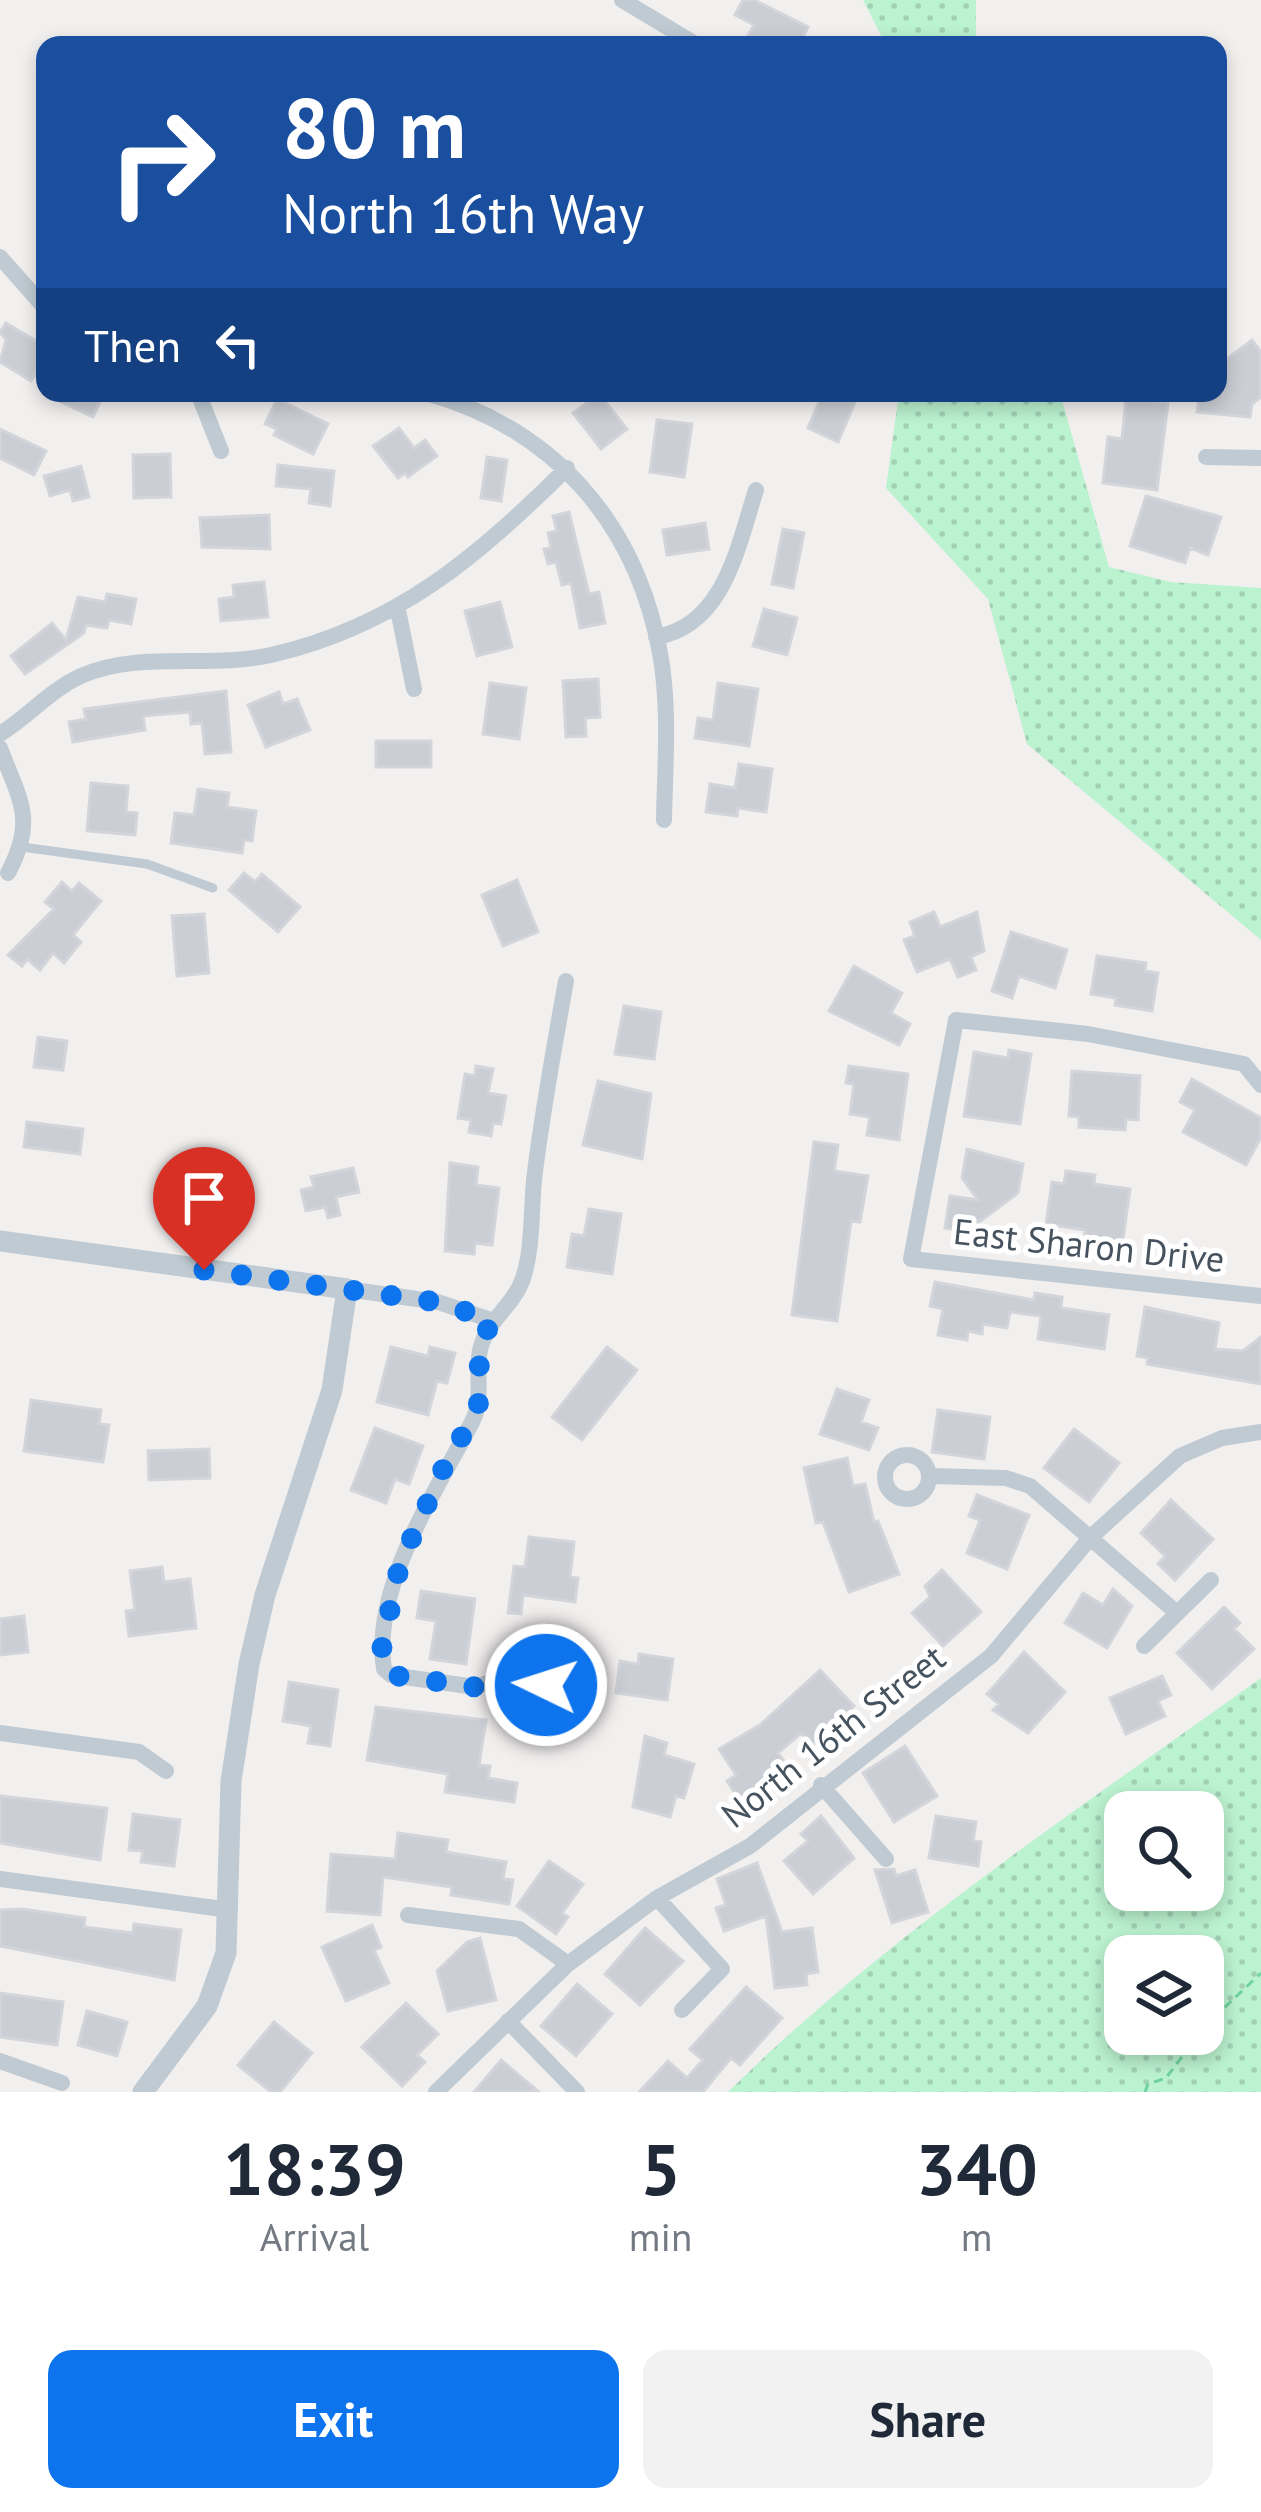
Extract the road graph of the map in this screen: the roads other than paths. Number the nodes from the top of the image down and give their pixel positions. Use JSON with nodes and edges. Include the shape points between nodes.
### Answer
{"nodes":[{"id":1,"x":622,"y":0,"type":"edge"},
{"id":2,"x":682,"y":36,"type":"edge"},
{"id":3,"x":0,"y":257,"type":"edge"},
{"id":4,"x":36,"y":298,"type":"edge"},
{"id":5,"x":202,"y":402,"type":"edge"},
{"id":6,"x":454,"y":402,"type":"edge"},
{"id":7,"x":221,"y":451,"type":"dead end"},
{"id":8,"x":1206,"y":458,"type":"dead end"},
{"id":9,"x":1261,"y":458,"type":"edge"},
{"id":10,"x":567,"y":468,"type":"junction"},
{"id":11,"x":756,"y":490,"type":"dead end"},
{"id":12,"x":398,"y":610,"type":"junction"},
{"id":13,"x":656,"y":638,"type":"junction"},
{"id":14,"x":414,"y":689,"type":"dead end"},
{"id":15,"x":0,"y":734,"type":"edge"},
{"id":16,"x":0,"y":748,"type":"edge"},
{"id":17,"x":664,"y":820,"type":"dead end"},
{"id":18,"x":22,"y":847,"type":"junction"},
{"id":19,"x":8,"y":874,"type":"dead end"},
{"id":20,"x":213,"y":888,"type":"dead end"},
{"id":21,"x":566,"y":981,"type":"dead end"},
{"id":22,"x":1261,"y":1085,"type":"edge"},
{"id":23,"x":0,"y":1241,"type":"edge"},
{"id":24,"x":347,"y":1289,"type":"junction"},
{"id":25,"x":1261,"y":1296,"type":"edge"},
{"id":26,"x":491,"y":1320,"type":"junction"},
{"id":27,"x":1261,"y":1432,"type":"edge"},
{"id":28,"x":929,"y":1476,"type":"dead end"},
{"id":29,"x":1091,"y":1537,"type":"junction"},
{"id":30,"x":1210,"y":1580,"type":"dead end"},
{"id":31,"x":1177,"y":1613,"type":"junction"},
{"id":32,"x":1144,"y":1646,"type":"dead end"},
{"id":33,"x":509,"y":1676,"type":"dead end"},
{"id":34,"x":0,"y":1733,"type":"edge"},
{"id":35,"x":166,"y":1772,"type":"dead end"},
{"id":36,"x":821,"y":1785,"type":"junction"},
{"id":37,"x":886,"y":1859,"type":"dead end"},
{"id":38,"x":0,"y":1880,"type":"edge"},
{"id":39,"x":657,"y":1898,"type":"junction"},
{"id":40,"x":230,"y":1910,"type":"junction"},
{"id":41,"x":408,"y":1915,"type":"dead end"},
{"id":42,"x":568,"y":1964,"type":"junction"},
{"id":43,"x":682,"y":2010,"type":"dead end"},
{"id":44,"x":508,"y":2021,"type":"junction"},
{"id":45,"x":0,"y":2061,"type":"edge"},
{"id":46,"x":62,"y":2083,"type":"dead end"},
{"id":47,"x":143,"y":2092,"type":"edge"},
{"id":48,"x":436,"y":2092,"type":"edge"},
{"id":49,"x":577,"y":2092,"type":"edge"}],
"edges":[{"from":1,"to":2,"type":"street"},
{"from":3,"to":4,"type":"street"},
{"from":5,"to":7,"type":"street"},
{"from":6,"to":10,"type":"street","via":[[494,415]]},
{"from":8,"to":9,"type":"street"},
{"from":10,"to":12,"type":"street","via":[[475,557]]},
{"from":10,"to":13,"type":"street","via":[[624,548]]},
{"from":11,"to":13,"type":"street","via":[[715,596],[689,627]]},
{"from":12,"to":14,"type":"street"},
{"from":12,"to":15,"type":"street","via":[[265,657],[103,667],[56,689]]},
{"from":13,"to":17,"type":"street"},
{"from":16,"to":18,"type":"street","via":[[20,791]]},
{"from":18,"to":19,"type":"street"},
{"from":18,"to":20,"type":"lane","via":[[147,864]]},
{"from":21,"to":26,"type":"street","via":[[522,1283]]},
{"from":22,"to":25,"type":"street","name":"East Sharon Drive","via":[[1244,1064],[1088,1034],[956,1020],[910,1259]]},
{"from":23,"to":24,"type":"street"},
{"from":24,"to":26,"type":"street","via":[[438,1302]]},
{"from":24,"to":40,"type":"street","via":[[332,1390],[249,1664],[231,1781]]},
{"from":26,"to":33,"type":"street","via":[[479,1353],[480,1399],[400,1564],[381,1652],[391,1675],[475,1687]]},
{"from":27,"to":29,"type":"street","name":"North 16th Street","via":[[1180,1456]]},
{"from":28,"to":29,"type":"street","via":[[1030,1486]]},
{"from":29,"to":31,"type":"street"},
{"from":29,"to":36,"type":"street","name":"North 16th Street","via":[[991,1656]]},
{"from":30,"to":31,"type":"street"},
{"from":31,"to":32,"type":"street"},
{"from":34,"to":35,"type":"street","via":[[140,1752]]},
{"from":36,"to":37,"type":"street"},
{"from":36,"to":39,"type":"street","name":"North 16th Street","via":[[749,1846]]},
{"from":38,"to":40,"type":"street"},
{"from":39,"to":42,"type":"street","name":"North 16th Street"},
{"from":39,"to":43,"type":"street","via":[[722,1969]]},
{"from":40,"to":47,"type":"street","via":[[226,1953],[207,2006]]},
{"from":41,"to":42,"type":"street","via":[[519,1929]]},
{"from":42,"to":44,"type":"street","name":"North 16th Street"},
{"from":44,"to":48,"type":"street","name":"North 16th Street"},
{"from":44,"to":49,"type":"street"},
{"from":45,"to":46,"type":"street"}]}
